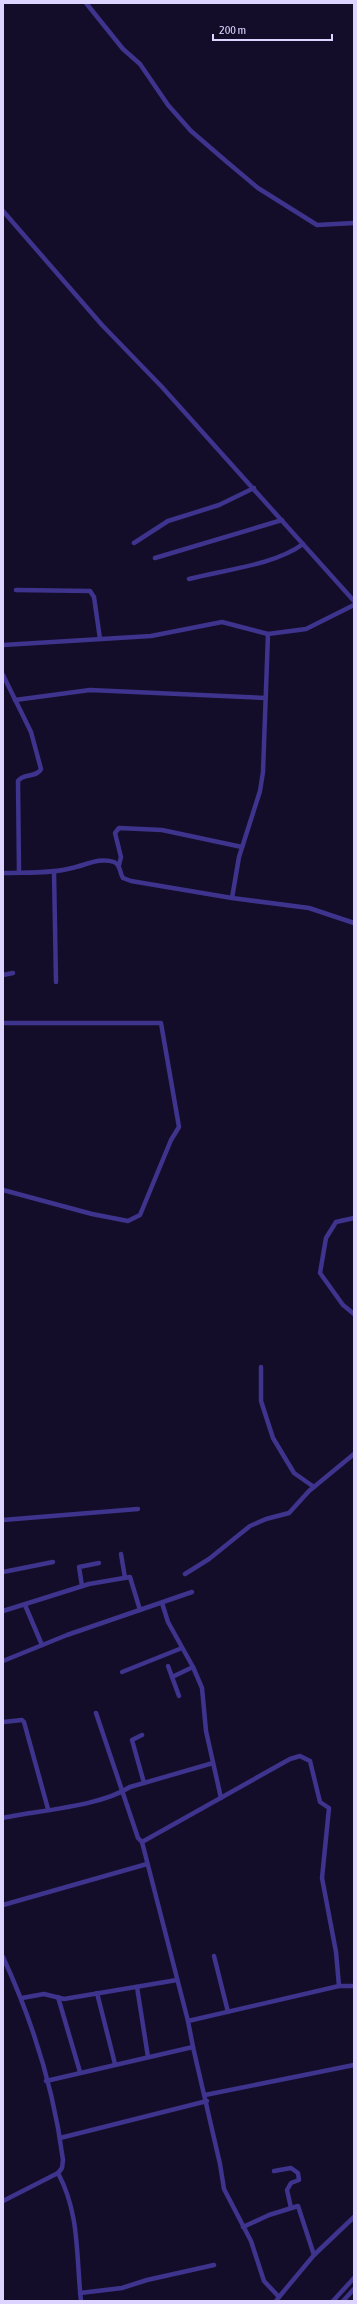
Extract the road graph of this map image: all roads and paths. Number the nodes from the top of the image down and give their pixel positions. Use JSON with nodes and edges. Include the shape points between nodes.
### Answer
{"nodes":[{"id":1,"x":86,"y":3,"type":"edge"},
{"id":2,"x":3,"y":212,"type":"edge"},
{"id":3,"x":354,"y":223,"type":"edge"},
{"id":4,"x":254,"y":488,"type":"junction"},
{"id":5,"x":282,"y":520,"type":"junction"},
{"id":6,"x":134,"y":543,"type":"dead end"},
{"id":7,"x":303,"y":544,"type":"junction"},
{"id":8,"x":155,"y":558,"type":"dead end"},
{"id":9,"x":189,"y":579,"type":"dead end"},
{"id":10,"x":16,"y":590,"type":"dead end"},
{"id":11,"x":354,"y":601,"type":"edge"},
{"id":12,"x":354,"y":605,"type":"edge"},
{"id":13,"x":268,"y":634,"type":"junction"},
{"id":14,"x":100,"y":639,"type":"junction"},
{"id":15,"x":3,"y":645,"type":"edge"},
{"id":16,"x":3,"y":675,"type":"edge"},
{"id":17,"x":266,"y":698,"type":"junction"},
{"id":18,"x":15,"y":700,"type":"junction"},
{"id":19,"x":242,"y":847,"type":"junction"},
{"id":20,"x":118,"y":865,"type":"junction"},
{"id":21,"x":54,"y":871,"type":"junction"},
{"id":22,"x":19,"y":872,"type":"junction"},
{"id":23,"x":3,"y":873,"type":"edge"},
{"id":24,"x":232,"y":898,"type":"junction"},
{"id":25,"x":354,"y":923,"type":"edge"},
{"id":26,"x":13,"y":973,"type":"dead end"},
{"id":27,"x":3,"y":974,"type":"edge"},
{"id":28,"x":56,"y":982,"type":"dead end"},
{"id":29,"x":3,"y":1023,"type":"edge"},
{"id":30,"x":3,"y":1190,"type":"edge"},
{"id":31,"x":354,"y":1218,"type":"edge"},
{"id":32,"x":354,"y":1314,"type":"edge"},
{"id":33,"x":261,"y":1367,"type":"dead end"},
{"id":34,"x":354,"y":1454,"type":"edge"},
{"id":35,"x":314,"y":1487,"type":"junction"},
{"id":36,"x":138,"y":1508,"type":"dead end"},
{"id":37,"x":3,"y":1520,"type":"edge"},
{"id":38,"x":120,"y":1554,"type":"dead end"},
{"id":39,"x":53,"y":1562,"type":"dead end"},
{"id":40,"x":99,"y":1563,"type":"dead end"},
{"id":41,"x":3,"y":1572,"type":"edge"},
{"id":42,"x":185,"y":1574,"type":"dead end"},
{"id":43,"x":125,"y":1578,"type":"junction"},
{"id":44,"x":82,"y":1586,"type":"junction"},
{"id":45,"x":192,"y":1592,"type":"dead end"},
{"id":46,"x":162,"y":1603,"type":"junction"},
{"id":47,"x":25,"y":1605,"type":"junction"},
{"id":48,"x":140,"y":1610,"type":"junction"},
{"id":49,"x":3,"y":1611,"type":"edge"},
{"id":50,"x":42,"y":1645,"type":"junction"},
{"id":51,"x":182,"y":1648,"type":"junction"},
{"id":52,"x":3,"y":1660,"type":"edge"},
{"id":53,"x":168,"y":1666,"type":"dead end"},
{"id":54,"x":193,"y":1667,"type":"junction"},
{"id":55,"x":122,"y":1672,"type":"dead end"},
{"id":56,"x":172,"y":1677,"type":"junction"},
{"id":57,"x":179,"y":1696,"type":"dead end"},
{"id":58,"x":96,"y":1713,"type":"dead end"},
{"id":59,"x":3,"y":1722,"type":"edge"},
{"id":60,"x":142,"y":1735,"type":"dead end"},
{"id":61,"x":213,"y":1763,"type":"junction"},
{"id":62,"x":144,"y":1783,"type":"junction"},
{"id":63,"x":122,"y":1793,"type":"junction"},
{"id":64,"x":221,"y":1798,"type":"junction"},
{"id":65,"x":48,"y":1809,"type":"junction"},
{"id":66,"x":3,"y":1818,"type":"edge"},
{"id":67,"x":142,"y":1842,"type":"junction"},
{"id":68,"x":147,"y":1864,"type":"junction"},
{"id":69,"x":3,"y":1905,"type":"edge"},
{"id":70,"x":214,"y":1956,"type":"dead end"},
{"id":71,"x":3,"y":1957,"type":"edge"},
{"id":72,"x":177,"y":1980,"type":"junction"},
{"id":73,"x":339,"y":1986,"type":"junction"},
{"id":74,"x":354,"y":1986,"type":"edge"},
{"id":75,"x":137,"y":1987,"type":"junction"},
{"id":76,"x":96,"y":1994,"type":"junction"},
{"id":77,"x":22,"y":1998,"type":"junction"},
{"id":78,"x":58,"y":1998,"type":"junction"},
{"id":79,"x":228,"y":2012,"type":"junction"},
{"id":80,"x":188,"y":2021,"type":"junction"},
{"id":81,"x":193,"y":2047,"type":"junction"},
{"id":82,"x":148,"y":2057,"type":"junction"},
{"id":83,"x":115,"y":2064,"type":"junction"},
{"id":84,"x":354,"y":2066,"type":"edge"},
{"id":85,"x":80,"y":2072,"type":"junction"},
{"id":86,"x":46,"y":2081,"type":"junction"},
{"id":87,"x":205,"y":2095,"type":"junction"},
{"id":88,"x":206,"y":2101,"type":"junction"},
{"id":89,"x":60,"y":2138,"type":"junction"},
{"id":90,"x":274,"y":2171,"type":"dead end"},
{"id":91,"x":58,"y":2173,"type":"junction"},
{"id":92,"x":3,"y":2200,"type":"edge"},
{"id":93,"x":291,"y":2208,"type":"junction"},
{"id":94,"x":354,"y":2217,"type":"edge"},
{"id":95,"x":243,"y":2227,"type":"junction"},
{"id":96,"x":314,"y":2255,"type":"junction"},
{"id":97,"x":214,"y":2265,"type":"dead end"},
{"id":98,"x":354,"y":2278,"type":"edge"},
{"id":99,"x":354,"y":2289,"type":"edge"},
{"id":100,"x":80,"y":2293,"type":"junction"},
{"id":101,"x":277,"y":2299,"type":"edge"},
{"id":102,"x":81,"y":2301,"type":"edge"},
{"id":103,"x":333,"y":2301,"type":"edge"},
{"id":104,"x":343,"y":2301,"type":"edge"}],
"edges":[{"from":1,"to":3,"type":"street","via":[[123,49],[140,64],[168,105],[191,131],[258,188],[316,225]]},
{"from":2,"to":4,"type":"street","via":[[102,325]]},
{"from":4,"to":5,"type":"street"},
{"from":4,"to":6,"type":"street","via":[[219,505],[168,521]]},
{"from":5,"to":7,"type":"street"},
{"from":5,"to":8,"type":"street"},
{"from":7,"to":9,"type":"street","via":[[290,552],[257,563]]},
{"from":7,"to":11,"type":"street"},
{"from":10,"to":14,"type":"street","via":[[90,591],[94,597]]},
{"from":12,"to":13,"type":"street","via":[[306,629]]},
{"from":13,"to":14,"type":"street","via":[[222,622],[151,636]]},
{"from":13,"to":17,"type":"street"},
{"from":14,"to":15,"type":"street"},
{"from":16,"to":18,"type":"street"},
{"from":17,"to":18,"type":"street","via":[[90,690]]},
{"from":17,"to":19,"type":"street","via":[[260,791]]},
{"from":18,"to":22,"type":"street","via":[[31,732],[41,769],[38,774],[22,777],[18,781]]},
{"from":19,"to":20,"type":"street","via":[[162,830],[119,828],[115,833],[121,857]]},
{"from":19,"to":24,"type":"street"},
{"from":20,"to":21,"type":"street","via":[[113,862],[94,861],[71,869]]},
{"from":20,"to":24,"type":"street","via":[[123,878],[131,881]]},
{"from":21,"to":22,"type":"street"},
{"from":21,"to":28,"type":"street"},
{"from":22,"to":23,"type":"street"},
{"from":24,"to":25,"type":"street","via":[[309,908]]},
{"from":26,"to":27,"type":"street"},
{"from":29,"to":30,"type":"street","via":[[161,1023],[179,1127],[140,1215],[128,1220],[92,1214]]},
{"from":31,"to":32,"type":"street","via":[[336,1222],[326,1238],[320,1273],[343,1305]]},
{"from":33,"to":35,"type":"street","via":[[261,1401],[274,1438],[294,1473]]},
{"from":34,"to":35,"type":"street"},
{"from":35,"to":42,"type":"street","via":[[289,1513],[250,1526],[209,1559]]},
{"from":36,"to":37,"type":"street"},
{"from":38,"to":43,"type":"street"},
{"from":39,"to":41,"type":"street"},
{"from":40,"to":44,"type":"street","via":[[79,1567]]},
{"from":43,"to":44,"type":"street"},
{"from":43,"to":48,"type":"street","via":[[130,1577]]},
{"from":44,"to":47,"type":"street"},
{"from":45,"to":46,"type":"street"},
{"from":46,"to":48,"type":"street"},
{"from":46,"to":51,"type":"street","via":[[168,1622]]},
{"from":47,"to":49,"type":"street"},
{"from":47,"to":50,"type":"street"},
{"from":48,"to":50,"type":"street"},
{"from":50,"to":52,"type":"street"},
{"from":51,"to":54,"type":"street"},
{"from":51,"to":55,"type":"street"},
{"from":53,"to":56,"type":"street"},
{"from":54,"to":56,"type":"street"},
{"from":54,"to":61,"type":"street","via":[[202,1688],[206,1731]]},
{"from":56,"to":57,"type":"street"},
{"from":58,"to":63,"type":"street"},
{"from":59,"to":65,"type":"street","via":[[24,1722]]},
{"from":60,"to":62,"type":"street","via":[[132,1740]]},
{"from":61,"to":62,"type":"street"},
{"from":61,"to":64,"type":"street"},
{"from":62,"to":63,"type":"street","via":[[130,1787]]},
{"from":63,"to":65,"type":"street"},
{"from":63,"to":67,"type":"street","via":[[138,1838]]},
{"from":64,"to":67,"type":"street"},
{"from":64,"to":73,"type":"street","via":[[290,1759],[300,1756],[310,1761],[320,1802],[330,1808],[322,1878],[336,1952]]},
{"from":65,"to":66,"type":"street"},
{"from":67,"to":68,"type":"street"},
{"from":68,"to":69,"type":"street"},
{"from":68,"to":72,"type":"street"},
{"from":70,"to":79,"type":"street"},
{"from":71,"to":77,"type":"street"},
{"from":72,"to":75,"type":"street"},
{"from":72,"to":80,"type":"street"},
{"from":73,"to":74,"type":"street"},
{"from":73,"to":79,"type":"street"},
{"from":75,"to":76,"type":"street"},
{"from":75,"to":82,"type":"street"},
{"from":76,"to":78,"type":"street"},
{"from":76,"to":83,"type":"street"},
{"from":77,"to":78,"type":"street","via":[[44,1994]]},
{"from":77,"to":86,"type":"street"},
{"from":78,"to":85,"type":"street"},
{"from":79,"to":80,"type":"street"},
{"from":80,"to":81,"type":"street"},
{"from":81,"to":82,"type":"street"},
{"from":81,"to":87,"type":"street"},
{"from":82,"to":83,"type":"street"},
{"from":83,"to":85,"type":"street"},
{"from":84,"to":87,"type":"street"},
{"from":85,"to":86,"type":"street"},
{"from":86,"to":89,"type":"street"},
{"from":87,"to":88,"type":"street"},
{"from":88,"to":89,"type":"street"},
{"from":88,"to":95,"type":"street","via":[[224,2189]]},
{"from":89,"to":91,"type":"street","via":[[63,2160]]},
{"from":90,"to":93,"type":"street","via":[[291,2168],[298,2173],[299,2180],[287,2188]]},
{"from":91,"to":92,"type":"street"},
{"from":91,"to":100,"type":"street","via":[[68,2191],[74,2211]]},
{"from":93,"to":95,"type":"street"},
{"from":93,"to":96,"type":"street","via":[[298,2206]]},
{"from":94,"to":96,"type":"street"},
{"from":95,"to":101,"type":"street","via":[[251,2241],[264,2281]]},
{"from":96,"to":101,"type":"street"},
{"from":97,"to":100,"type":"street","via":[[122,2288]]},
{"from":98,"to":103,"type":"street"},
{"from":99,"to":104,"type":"street"},
{"from":100,"to":102,"type":"street"}]}
